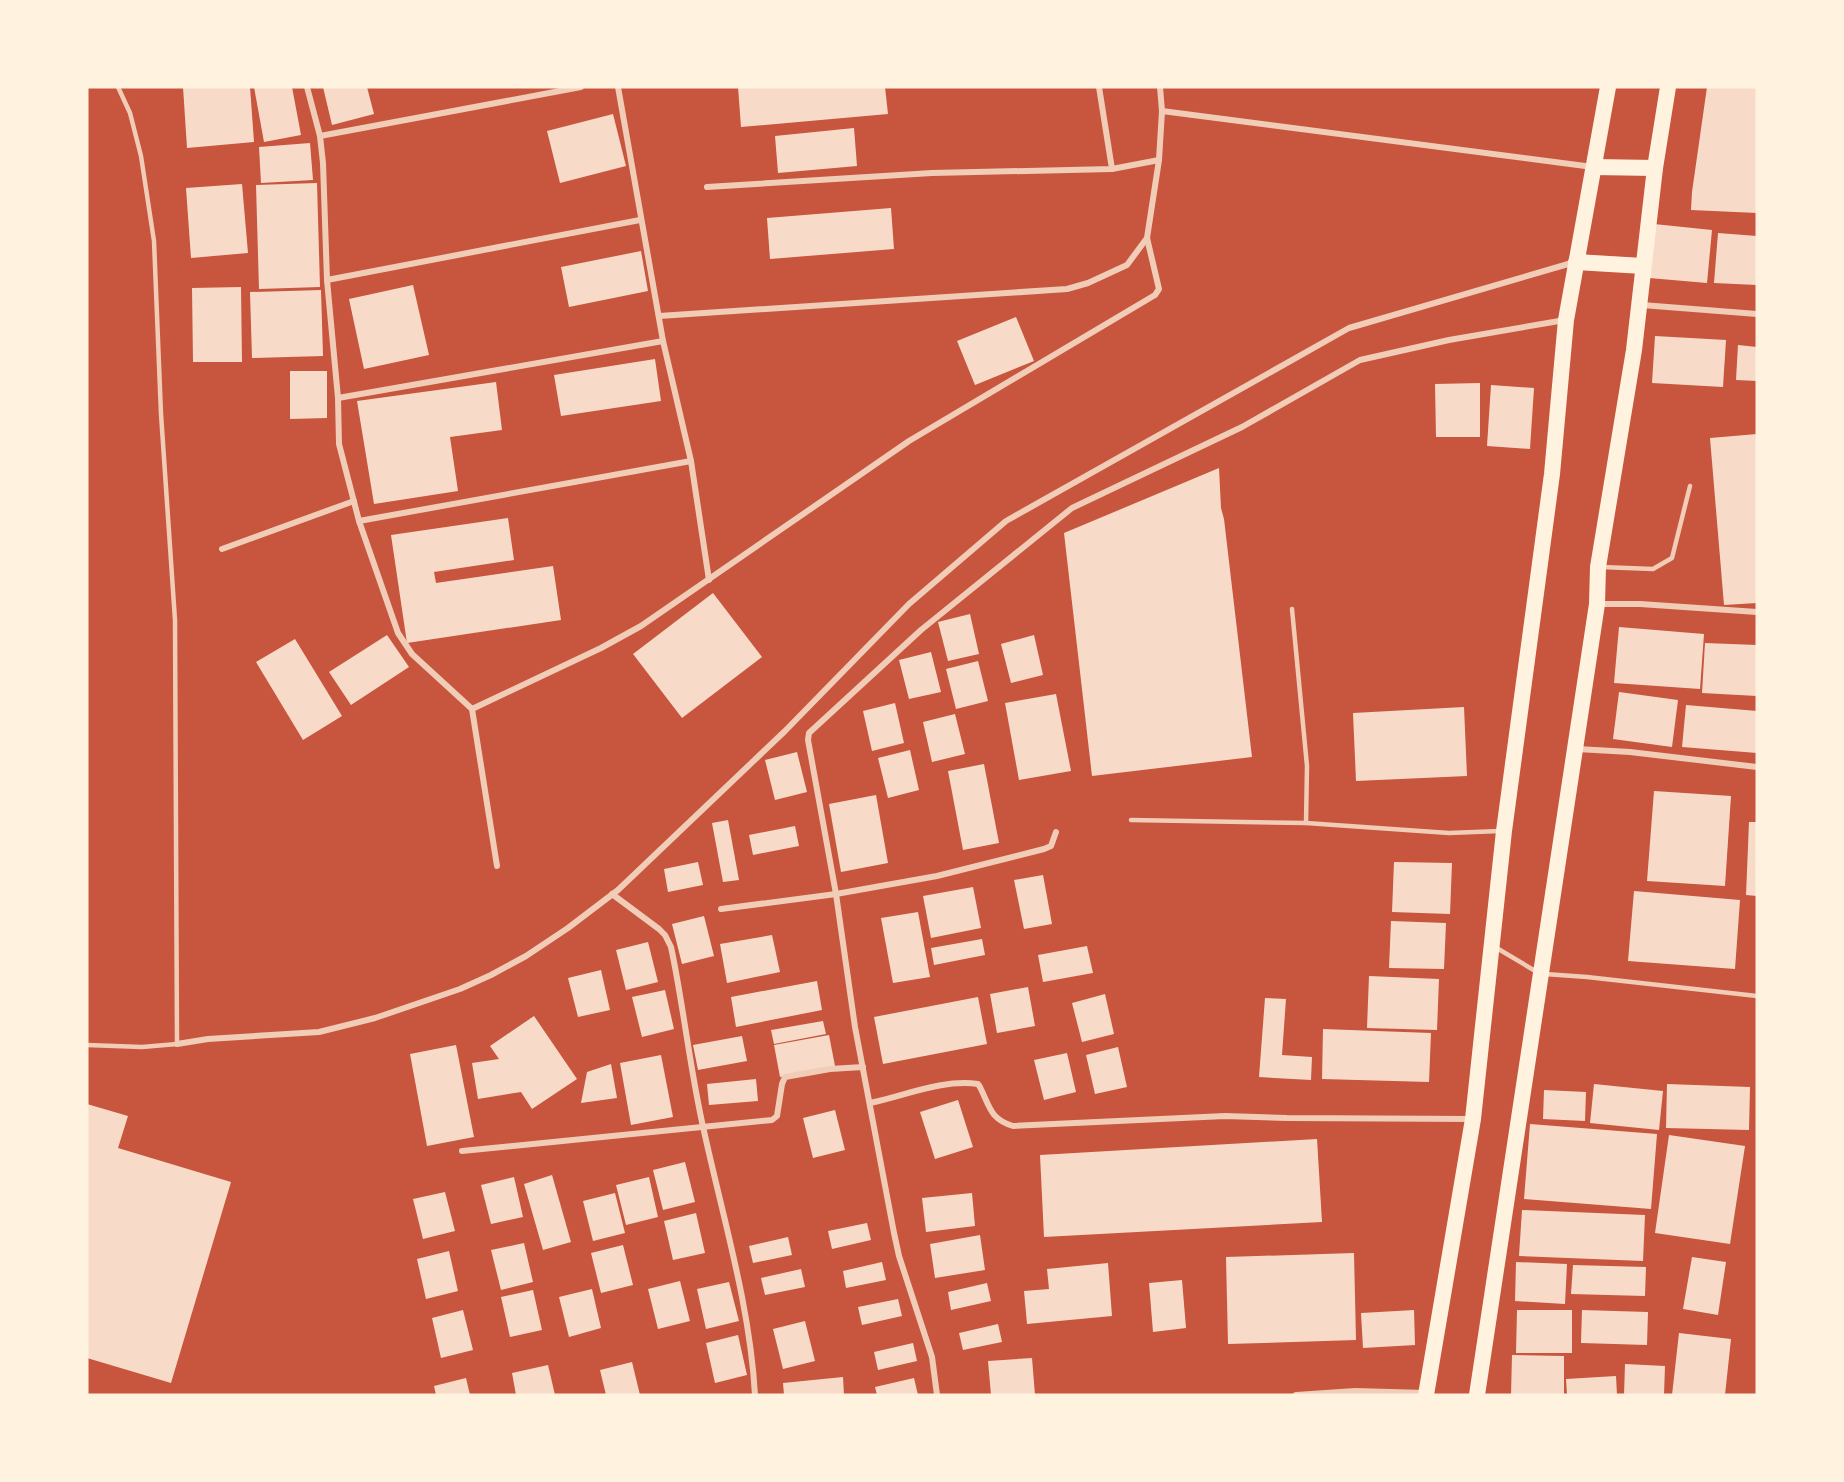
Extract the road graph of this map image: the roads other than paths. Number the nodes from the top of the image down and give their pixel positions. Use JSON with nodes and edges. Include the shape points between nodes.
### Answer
{"nodes":[{"id":1,"x":118,"y":87,"type":"edge"},
{"id":2,"x":307,"y":87,"type":"edge"},
{"id":3,"x":581,"y":87,"type":"edge"},
{"id":4,"x":618,"y":87,"type":"edge"},
{"id":5,"x":1099,"y":87,"type":"edge"},
{"id":6,"x":1160,"y":87,"type":"edge"},
{"id":7,"x":1608,"y":87,"type":"edge"},
{"id":8,"x":1668,"y":87,"type":"edge"},
{"id":9,"x":1162,"y":111,"type":"junction"},
{"id":10,"x":320,"y":136,"type":"junction"},
{"id":11,"x":1159,"y":160,"type":"junction"},
{"id":12,"x":1594,"y":167,"type":"junction"},
{"id":13,"x":1655,"y":168,"type":"junction"},
{"id":14,"x":1112,"y":169,"type":"junction"},
{"id":15,"x":707,"y":187,"type":"dead end"},
{"id":16,"x":640,"y":220,"type":"junction"},
{"id":17,"x":1147,"y":238,"type":"junction"},
{"id":18,"x":1576,"y":262,"type":"junction"},
{"id":19,"x":1643,"y":266,"type":"junction"},
{"id":20,"x":327,"y":280,"type":"junction"},
{"id":21,"x":1638,"y":304,"type":"junction"},
{"id":22,"x":1757,"y":315,"type":"edge"},
{"id":23,"x":659,"y":316,"type":"junction"},
{"id":24,"x":1566,"y":320,"type":"junction"},
{"id":25,"x":663,"y":341,"type":"junction"},
{"id":26,"x":338,"y":398,"type":"junction"},
{"id":27,"x":691,"y":461,"type":"junction"},
{"id":28,"x":1690,"y":486,"type":"dead end"},
{"id":29,"x":354,"y":501,"type":"junction"},
{"id":30,"x":359,"y":521,"type":"junction"},
{"id":31,"x":222,"y":549,"type":"dead end"},
{"id":32,"x":1598,"y":567,"type":"junction"},
{"id":33,"x":709,"y":580,"type":"junction"},
{"id":34,"x":1597,"y":604,"type":"junction"},
{"id":35,"x":1292,"y":609,"type":"dead end"},
{"id":36,"x":1757,"y":612,"type":"edge"},
{"id":37,"x":472,"y":709,"type":"junction"},
{"id":38,"x":1574,"y":748,"type":"junction"},
{"id":39,"x":1757,"y":767,"type":"edge"},
{"id":40,"x":1131,"y":820,"type":"dead end"},
{"id":41,"x":1306,"y":823,"type":"junction"},
{"id":42,"x":1504,"y":831,"type":"junction"},
{"id":43,"x":1056,"y":832,"type":"dead end"},
{"id":44,"x":497,"y":866,"type":"dead end"},
{"id":45,"x":612,"y":894,"type":"junction"},
{"id":46,"x":836,"y":894,"type":"junction"},
{"id":47,"x":721,"y":909,"type":"dead end"},
{"id":48,"x":1491,"y":945,"type":"junction"},
{"id":49,"x":1540,"y":974,"type":"junction"},
{"id":50,"x":1757,"y":996,"type":"edge"},
{"id":51,"x":177,"y":1044,"type":"junction"},
{"id":52,"x":87,"y":1045,"type":"edge"},
{"id":53,"x":863,"y":1067,"type":"junction"},
{"id":54,"x":870,"y":1103,"type":"junction"},
{"id":55,"x":1473,"y":1119,"type":"junction"},
{"id":56,"x":703,"y":1128,"type":"junction"},
{"id":57,"x":462,"y":1151,"type":"dead end"},
{"id":58,"x":1426,"y":1394,"type":"edge"},
{"id":59,"x":755,"y":1395,"type":"edge"},
{"id":60,"x":937,"y":1395,"type":"edge"},
{"id":61,"x":1296,"y":1395,"type":"edge"},
{"id":62,"x":1477,"y":1395,"type":"edge"}],
"edges":[{"from":1,"to":51,"type":"lane","via":[[130,113],[141,156],[154,241],[175,620]]},
{"from":2,"to":10,"type":"street"},
{"from":3,"to":10,"type":"street"},
{"from":4,"to":16,"type":"street"},
{"from":5,"to":14,"type":"street"},
{"from":6,"to":9,"type":"street"},
{"from":7,"to":12,"type":"highway"},
{"from":8,"to":13,"type":"highway"},
{"from":9,"to":11,"type":"street"},
{"from":9,"to":12,"type":"street"},
{"from":10,"to":20,"type":"street"},
{"from":11,"to":14,"type":"street"},
{"from":11,"to":17,"type":"street"},
{"from":12,"to":13,"type":"highway"},
{"from":12,"to":18,"type":"highway"},
{"from":13,"to":19,"type":"highway"},
{"from":14,"to":15,"type":"street","via":[[932,173]]},
{"from":16,"to":20,"type":"street"},
{"from":16,"to":23,"type":"street"},
{"from":17,"to":23,"type":"street","via":[[1127,265],[1067,289]]},
{"from":17,"to":33,"type":"street","via":[[1159,289],[1155,295],[909,441]]},
{"from":18,"to":19,"type":"highway"},
{"from":18,"to":24,"type":"highway"},
{"from":18,"to":45,"type":"street","via":[[1349,328],[1006,521],[909,604],[785,731]]},
{"from":19,"to":21,"type":"highway"},
{"from":20,"to":26,"type":"street"},
{"from":21,"to":22,"type":"street"},
{"from":21,"to":32,"type":"highway"},
{"from":23,"to":25,"type":"street"},
{"from":24,"to":42,"type":"highway","via":[[1552,474]]},
{"from":24,"to":46,"type":"street","via":[[1360,360],[1242,426],[1072,508],[921,630],[809,733]]},
{"from":25,"to":26,"type":"street"},
{"from":25,"to":27,"type":"street"},
{"from":26,"to":29,"type":"street","via":[[339,444]]},
{"from":27,"to":30,"type":"street"},
{"from":27,"to":33,"type":"street"},
{"from":28,"to":32,"type":"lane","via":[[1672,558],[1653,569]]},
{"from":29,"to":30,"type":"street"},
{"from":29,"to":31,"type":"street"},
{"from":30,"to":37,"type":"street","via":[[402,640]]},
{"from":32,"to":34,"type":"highway"},
{"from":33,"to":37,"type":"street","via":[[601,648]]},
{"from":34,"to":36,"type":"street"},
{"from":34,"to":38,"type":"highway"},
{"from":35,"to":41,"type":"lane","via":[[1307,766]]},
{"from":37,"to":44,"type":"street"},
{"from":38,"to":39,"type":"street"},
{"from":38,"to":49,"type":"highway"},
{"from":40,"to":41,"type":"lane"},
{"from":41,"to":42,"type":"lane","via":[[1449,833]]},
{"from":42,"to":48,"type":"highway"},
{"from":43,"to":46,"type":"street","via":[[1051,846],[1044,849],[938,876]]},
{"from":45,"to":51,"type":"street","via":[[526,956],[460,989],[319,1032]]},
{"from":45,"to":56,"type":"street","via":[[669,941]]},
{"from":46,"to":47,"type":"street"},
{"from":46,"to":53,"type":"street"},
{"from":48,"to":49,"type":"lane"},
{"from":48,"to":55,"type":"highway"},
{"from":49,"to":50,"type":"lane"},
{"from":49,"to":62,"type":"highway"},
{"from":51,"to":52,"type":"lane"},
{"from":53,"to":54,"type":"street"},
{"from":53,"to":56,"type":"street","via":[[788,1076],[775,1119]]},
{"from":54,"to":55,"type":"street","via":[[962,1083],[978,1084],[994,1117],[1013,1126],[1225,1116]]},
{"from":54,"to":60,"type":"street","via":[[899,1256],[933,1357]]},
{"from":55,"to":58,"type":"highway"},
{"from":56,"to":57,"type":"street"},
{"from":56,"to":59,"type":"street","via":[[743,1307]]},
{"from":58,"to":61,"type":"street","via":[[1355,1391]]}]}
